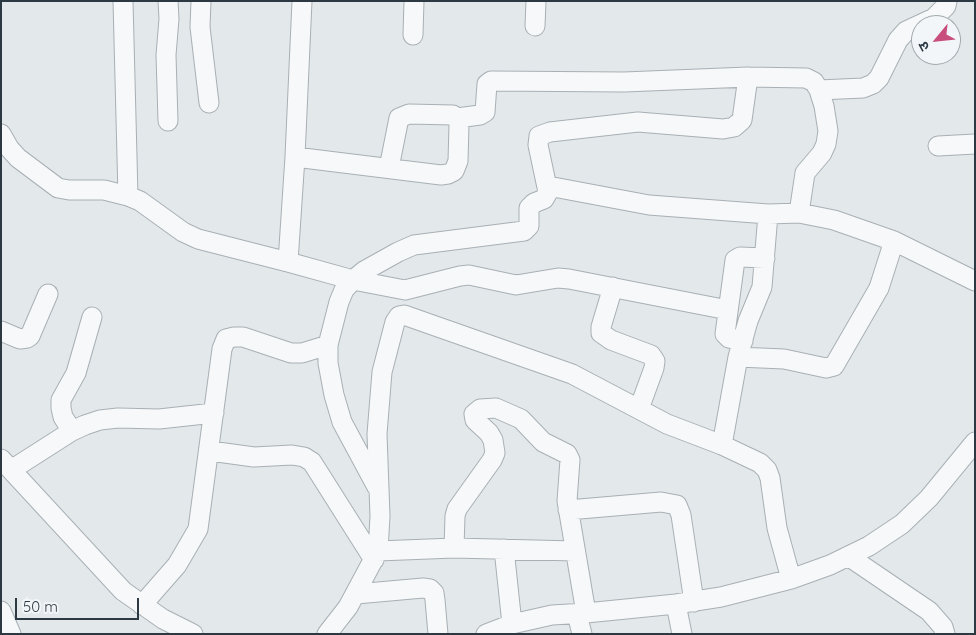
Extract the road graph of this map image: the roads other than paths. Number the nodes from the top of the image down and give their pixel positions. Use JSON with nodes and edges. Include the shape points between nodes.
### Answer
{"nodes":[{"id":1,"x":123,"y":1,"type":"edge"},
{"id":2,"x":168,"y":1,"type":"edge"},
{"id":3,"x":201,"y":1,"type":"edge"},
{"id":4,"x":302,"y":1,"type":"edge"},
{"id":5,"x":414,"y":1,"type":"edge"},
{"id":6,"x":536,"y":1,"type":"edge"},
{"id":7,"x":947,"y":1,"type":"edge"},
{"id":8,"x":535,"y":26,"type":"dead end"},
{"id":9,"x":413,"y":34,"type":"dead end"},
{"id":10,"x":748,"y":77,"type":"junction"},
{"id":11,"x":819,"y":90,"type":"junction"},
{"id":12,"x":209,"y":103,"type":"dead end"},
{"id":13,"x":457,"y":118,"type":"junction"},
{"id":14,"x":168,"y":121,"type":"dead end"},
{"id":15,"x":1,"y":134,"type":"edge"},
{"id":16,"x":975,"y":144,"type":"edge"},
{"id":17,"x":938,"y":146,"type":"dead end"},
{"id":18,"x":295,"y":157,"type":"junction"},
{"id":19,"x":389,"y":168,"type":"junction"},
{"id":20,"x":548,"y":186,"type":"junction"},
{"id":21,"x":128,"y":196,"type":"junction"},
{"id":22,"x":799,"y":212,"type":"junction"},
{"id":23,"x":768,"y":214,"type":"junction"},
{"id":24,"x":894,"y":241,"type":"junction"},
{"id":25,"x":765,"y":258,"type":"junction"},
{"id":26,"x":288,"y":262,"type":"junction"},
{"id":27,"x":353,"y":280,"type":"junction"},
{"id":28,"x":975,"y":281,"type":"edge"},
{"id":29,"x":613,"y":287,"type":"junction"},
{"id":30,"x":405,"y":290,"type":"junction"},
{"id":31,"x":48,"y":294,"type":"dead end"},
{"id":32,"x":728,"y":310,"type":"junction"},
{"id":33,"x":398,"y":316,"type":"junction"},
{"id":34,"x":92,"y":317,"type":"dead end"},
{"id":35,"x":1,"y":331,"type":"edge"},
{"id":36,"x":328,"y":345,"type":"junction"},
{"id":37,"x":740,"y":349,"type":"junction"},
{"id":38,"x":639,"y":409,"type":"junction"},
{"id":39,"x":214,"y":412,"type":"junction"},
{"id":40,"x":72,"y":431,"type":"junction"},
{"id":41,"x":975,"y":442,"type":"edge"},
{"id":42,"x":722,"y":445,"type":"junction"},
{"id":43,"x":210,"y":451,"type":"junction"},
{"id":44,"x":6,"y":465,"type":"edge"},
{"id":45,"x":379,"y":490,"type":"junction"},
{"id":46,"x":568,"y":510,"type":"junction"},
{"id":47,"x":454,"y":548,"type":"junction"},
{"id":48,"x":504,"y":549,"type":"junction"},
{"id":49,"x":575,"y":550,"type":"junction"},
{"id":50,"x":376,"y":555,"type":"junction"},
{"id":51,"x":848,"y":556,"type":"junction"},
{"id":52,"x":791,"y":579,"type":"junction"},
{"id":53,"x":356,"y":594,"type":"junction"},
{"id":54,"x":685,"y":603,"type":"junction"},
{"id":55,"x":142,"y":605,"type":"junction"},
{"id":56,"x":1,"y":611,"type":"edge"},
{"id":57,"x":581,"y":614,"type":"junction"},
{"id":58,"x":512,"y":624,"type":"junction"},
{"id":59,"x":11,"y":634,"type":"edge"},
{"id":60,"x":192,"y":634,"type":"edge"},
{"id":61,"x":328,"y":634,"type":"edge"},
{"id":62,"x":438,"y":634,"type":"edge"},
{"id":63,"x":486,"y":634,"type":"edge"},
{"id":64,"x":582,"y":634,"type":"edge"},
{"id":65,"x":682,"y":634,"type":"edge"},
{"id":66,"x":945,"y":634,"type":"edge"}],
"edges":[{"from":1,"to":21,"type":"street"},
{"from":2,"to":14,"type":"street"},
{"from":3,"to":12,"type":"street","via":[[200,27]]},
{"from":4,"to":18,"type":"street"},
{"from":5,"to":9,"type":"street"},
{"from":6,"to":8,"type":"street"},
{"from":7,"to":11,"type":"street","via":[[934,18],[906,31],[873,84],[858,89]]},
{"from":10,"to":11,"type":"street","via":[[806,78]]},
{"from":10,"to":13,"type":"street","via":[[624,82],[492,81],[487,84],[485,112]]},
{"from":10,"to":20,"type":"street","via":[[742,120],[734,127],[722,129],[638,122],[539,136],[538,145]]},
{"from":11,"to":22,"type":"street","via":[[827,119],[826,144],[805,173]]},
{"from":13,"to":19,"type":"street","via":[[453,115],[409,114],[399,118]]},
{"from":13,"to":19,"type":"street","via":[[458,161],[454,171],[441,175]]},
{"from":15,"to":21,"type":"street","via":[[18,158],[58,188],[104,190]]},
{"from":16,"to":17,"type":"street"},
{"from":18,"to":19,"type":"street"},
{"from":18,"to":26,"type":"street"},
{"from":20,"to":23,"type":"street","via":[[649,205]]},
{"from":20,"to":27,"type":"street","via":[[544,199],[529,208],[529,226],[524,231],[414,245]]},
{"from":21,"to":26,"type":"street","via":[[198,239]]},
{"from":22,"to":23,"type":"street"},
{"from":22,"to":24,"type":"street","via":[[834,220]]},
{"from":23,"to":25,"type":"street"},
{"from":24,"to":28,"type":"street"},
{"from":24,"to":37,"type":"street","via":[[879,288],[834,366],[826,368]]},
{"from":25,"to":32,"type":"street","via":[[740,257],[735,260]]},
{"from":25,"to":37,"type":"street","via":[[762,287]]},
{"from":26,"to":27,"type":"street"},
{"from":27,"to":30,"type":"street"},
{"from":27,"to":36,"type":"street","via":[[339,302]]},
{"from":29,"to":30,"type":"street","via":[[569,278],[516,285],[469,275],[453,276]]},
{"from":29,"to":32,"type":"street"},
{"from":29,"to":38,"type":"street","via":[[601,334],[651,355],[655,361]]},
{"from":30,"to":33,"type":"street"},
{"from":31,"to":35,"type":"street","via":[[30,336],[20,339]]},
{"from":32,"to":37,"type":"street","via":[[725,334]]},
{"from":33,"to":38,"type":"street","via":[[411,317],[572,374]]},
{"from":33,"to":45,"type":"street","via":[[382,372],[377,434]]},
{"from":34,"to":40,"type":"street","via":[[76,373],[61,400],[63,417]]},
{"from":36,"to":39,"type":"street","via":[[291,353],[243,337],[226,339]]},
{"from":36,"to":45,"type":"street","via":[[328,363],[342,422]]},
{"from":37,"to":42,"type":"street"},
{"from":38,"to":42,"type":"street","via":[[680,430]]},
{"from":39,"to":40,"type":"street","via":[[159,419],[118,418]]},
{"from":39,"to":43,"type":"street"},
{"from":40,"to":44,"type":"street"},
{"from":41,"to":51,"type":"street","via":[[929,498],[902,524]]},
{"from":42,"to":52,"type":"street","via":[[760,463],[767,470],[777,528]]},
{"from":43,"to":50,"type":"street","via":[[254,457],[292,455],[312,462]]},
{"from":43,"to":55,"type":"street","via":[[196,535],[172,572]]},
{"from":44,"to":55,"type":"street","via":[[123,591]]},
{"from":45,"to":50,"type":"street","via":[[380,536]]},
{"from":46,"to":47,"type":"street","via":[[570,460],[567,454],[542,442],[521,419],[496,408],[480,409],[474,414],[475,420],[489,433],[495,452],[457,509]]},
{"from":46,"to":49,"type":"street"},
{"from":46,"to":54,"type":"street","via":[[661,502],[677,505],[681,515]]},
{"from":47,"to":48,"type":"street"},
{"from":47,"to":50,"type":"street"},
{"from":48,"to":49,"type":"street"},
{"from":48,"to":58,"type":"street"},
{"from":49,"to":57,"type":"street"},
{"from":50,"to":53,"type":"street"},
{"from":51,"to":52,"type":"street"},
{"from":51,"to":66,"type":"street","via":[[929,611]]},
{"from":52,"to":54,"type":"street"},
{"from":53,"to":61,"type":"street"},
{"from":53,"to":62,"type":"street","via":[[430,589],[434,593]]},
{"from":54,"to":57,"type":"street"},
{"from":54,"to":65,"type":"street"},
{"from":55,"to":60,"type":"street"},
{"from":56,"to":59,"type":"street"},
{"from":57,"to":58,"type":"street","via":[[552,615]]},
{"from":57,"to":64,"type":"street"},
{"from":58,"to":63,"type":"street"}]}
